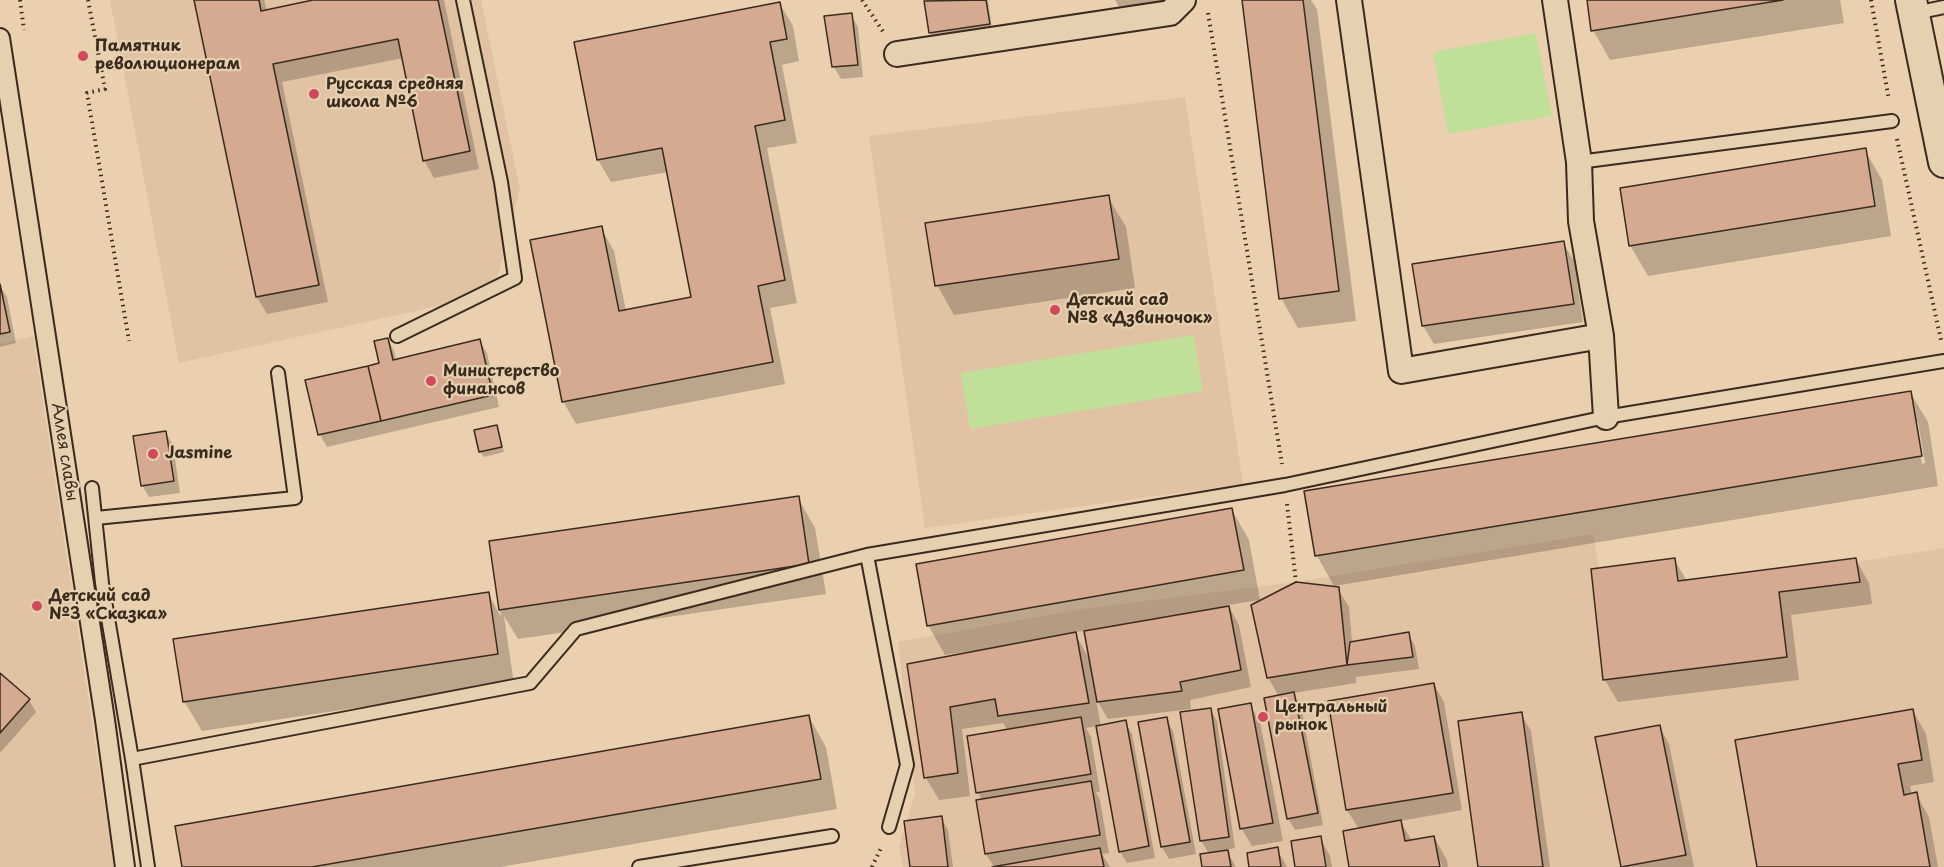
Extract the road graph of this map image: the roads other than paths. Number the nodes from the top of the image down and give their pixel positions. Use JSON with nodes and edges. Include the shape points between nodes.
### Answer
{"nodes":[{"id":1,"x":464,"y":0,"type":"edge"},
{"id":2,"x":1183,"y":0,"type":"edge"},
{"id":3,"x":1349,"y":0,"type":"edge"},
{"id":4,"x":1555,"y":0,"type":"edge"},
{"id":5,"x":1912,"y":6,"type":"edge"},
{"id":6,"x":1944,"y":7,"type":"edge"},
{"id":7,"x":0,"y":38,"type":"edge"},
{"id":8,"x":897,"y":54,"type":"road end"},
{"id":9,"x":1892,"y":121,"type":"road end"},
{"id":10,"x":1579,"y":162,"type":"junction"},
{"id":11,"x":1944,"y":162,"type":"edge"},
{"id":12,"x":397,"y":336,"type":"dead end"},
{"id":13,"x":1601,"y":336,"type":"junction"},
{"id":14,"x":1944,"y":361,"type":"edge"},
{"id":15,"x":278,"y":372,"type":"dead end"},
{"id":16,"x":1606,"y":417,"type":"junction"},
{"id":17,"x":92,"y":488,"type":"dead end"},
{"id":18,"x":96,"y":518,"type":"junction"},
{"id":19,"x":867,"y":555,"type":"junction"},
{"id":20,"x":132,"y":759,"type":"junction"},
{"id":21,"x":889,"y":826,"type":"dead end"},
{"id":22,"x":832,"y":836,"type":"dead end"},
{"id":23,"x":125,"y":867,"type":"edge"},
{"id":24,"x":148,"y":867,"type":"edge"},
{"id":25,"x":639,"y":867,"type":"edge"}],
"edges":[{"from":1,"to":12,"type":"lane","via":[[501,182],[515,278]]},
{"from":2,"to":8,"type":"street","via":[[1170,13]]},
{"from":3,"to":13,"type":"street","via":[[1401,371]]},
{"from":4,"to":10,"type":"street"},
{"from":5,"to":6,"type":"lane"},
{"from":5,"to":11,"type":"street"},
{"from":7,"to":23,"type":"street","name":"Аллея славы"},
{"from":9,"to":10,"type":"lane"},
{"from":10,"to":13,"type":"street","via":[[1581,221]]},
{"from":13,"to":16,"type":"street"},
{"from":14,"to":16,"type":"lane"},
{"from":15,"to":18,"type":"lane","via":[[295,498]]},
{"from":16,"to":19,"type":"lane","via":[[1285,485]]},
{"from":17,"to":18,"type":"lane","name":"Аллея славы"},
{"from":18,"to":20,"type":"lane","name":"Аллея славы","via":[[102,583]]},
{"from":19,"to":20,"type":"lane","via":[[576,629],[530,683]]},
{"from":19,"to":21,"type":"lane","via":[[907,765]]},
{"from":20,"to":24,"type":"lane","name":"Аллея славы"},
{"from":22,"to":25,"type":"lane"}]}
